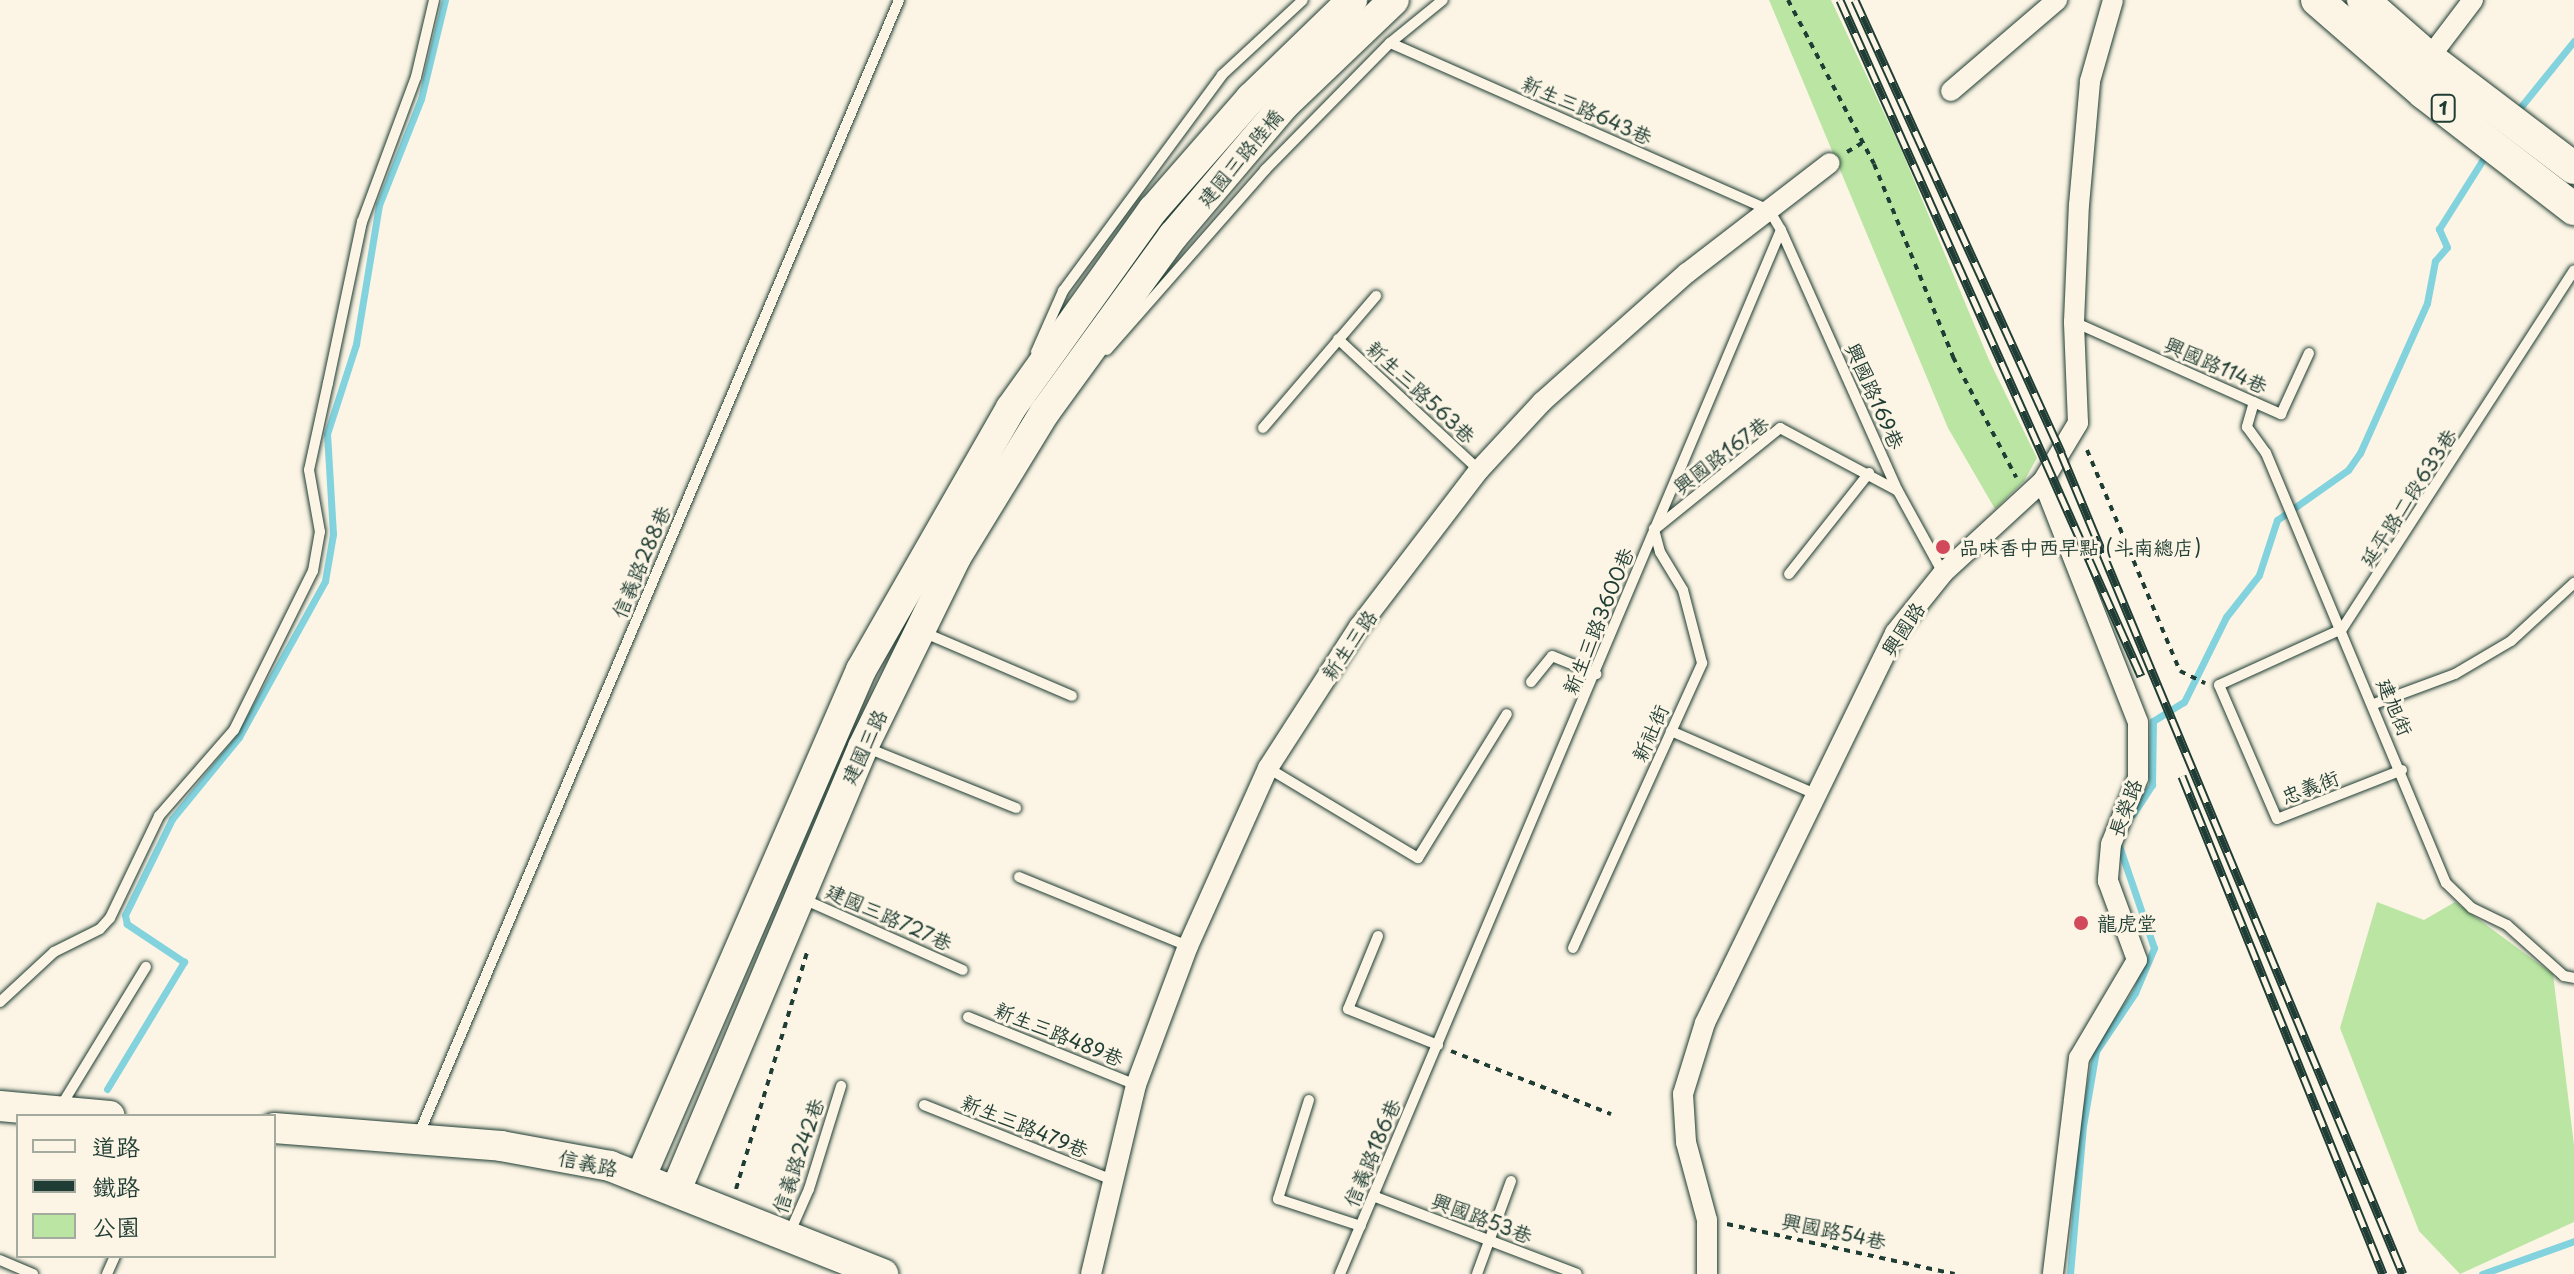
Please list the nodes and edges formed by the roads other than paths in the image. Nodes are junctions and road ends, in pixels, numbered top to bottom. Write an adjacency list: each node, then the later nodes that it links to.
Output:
1 (434, 0): 60 (lane)
2 (899, 0): 71 (lane, 信義路288巷)
3 (1303, 0): 28 (lane)
4 (1352, 0): 22 (street, 建國三路陸橋)
5 (1394, 0): 24 (street, 建國三路陸橋)
6 (1443, 0): 12 (lane)
7 (2057, 0): 14 (street)
8 (2113, 0): 23 (street)
9 (2317, 0): 17 (main road, 1)
10 (2363, 0): 13 (main road, 1)
11 (2473, 0): 13 (street)
12 (1390, 43): 18 (lane, 新生三路643巷); 29 (lane)
13 (2429, 58): 16 (main road, 1)
14 (1951, 91)
15 (1830, 163): 18 (street, 新生三路)
16 (2574, 168)
17 (2574, 209)
18 (1769, 210): 19 (lane); 31 (street, 新生三路)
19 (1781, 230): 34 (lane, 興國路169巷); 35 (lane, 新生三路3600巷)
20 (2574, 271): 39 (lane, 延平路二段633巷)
21 (1376, 296): 25 (lane, 新生三路563巷)
22 (1071, 319): 28 (street, 建國三路)
23 (2074, 322): 27 (lane, 興國路114巷); 33 (street, 興國路)
24 (1103, 331): 29 (street, 建國三路)
25 (1338, 339): 30 (lane, 新生三路563巷); 31 (lane, 新生三路563巷)
26 (2309, 353): 27 (lane, 興國路114巷)
27 (2254, 402): 39 (lane, 建旭街)
28 (1011, 408): 72 (street, 建國三路)
29 (1045, 412): 40 (street, 建國三路)
30 (1263, 428)
31 (1479, 470): 48 (street, 新生三路)
32 (1869, 473): 34 (lane, 興國路167巷); 35 (lane, 興國路167巷); 37 (lane)
33 (2043, 481): 36 (street, 興國路); 88 (street, 長榮路)
34 (1898, 491): 36 (lane, 興國路169巷)
35 (1654, 529): 41 (lane, 新生三路3600巷); 46 (lane, 新社街)
36 (1943, 573): 50 (street, 興國路)
37 (1789, 574)
38 (2574, 583): 44 (lane)
39 (2342, 629): 44 (lane, 建旭街); 49 (lane, 忠義街)
40 (920, 631): 43 (lane); 47 (street, 建國三路)
41 (1596, 674): 42 (lane); 62 (lane, 新生三路3600巷)
42 (1531, 682)
43 (1072, 696)
44 (2374, 704): 49 (lane, 建旭街)
45 (1507, 714): 48 (lane)
46 (1671, 731): 50 (lane); 56 (lane, 新社街)
47 (863, 747): 51 (lane); 53 (street, 建國三路)
48 (1268, 768): 55 (street, 新生三路)
49 (2402, 770): 59 (lane, 建旭街)
50 (1815, 794): 87 (street, 興國路)
51 (1016, 808)
52 (1019, 877): 55 (lane)
53 (799, 897): 58 (lane, 建國三路727巷); 75 (street, 建國三路)
54 (1378, 936): 62 (lane)
55 (1188, 946): 63 (street, 新生三路)
56 (1573, 948)
57 (146, 967): 68 (lane)
58 (963, 970)
59 (2574, 978)
60 (0, 1002)
61 (968, 1017): 63 (lane, 新生三路489巷)
62 (1438, 1045): 76 (lane, 信義路186巷)
63 (1136, 1085): 73 (street, 新生三路)
64 (841, 1086): 78 (lane, 信義路242巷)
65 (1309, 1100): 77 (lane)
66 (924, 1105): 73 (lane, 新生三路479巷)
67 (0, 1106): 68 (street)
68 (58, 1111): 69 (street)
69 (89, 1114)
70 (276, 1128): 71 (street, 信義路)
71 (417, 1139): 72 (street, 信義路)
72 (641, 1176): 75 (street, 信義路)
73 (1112, 1180): 83 (street, 新生三路)
74 (1511, 1181): 79 (lane)
75 (676, 1190): 78 (street, 信義路)
76 (1373, 1196): 77 (lane, 信義路186巷); 79 (lane, 興國路53巷)
77 (1361, 1226): 84 (lane, 信義路186巷)
78 (787, 1237): 82 (street, 信義路)
79 (1489, 1240): 85 (lane); 86 (lane, 興國路53巷)
80 (0, 1260): 81 (lane)
81 (33, 1274)
82 (883, 1274)
83 (1091, 1274)
84 (1340, 1274)
85 (1477, 1274)
86 (1577, 1274)
87 (1707, 1274)
88 (2053, 1274)

